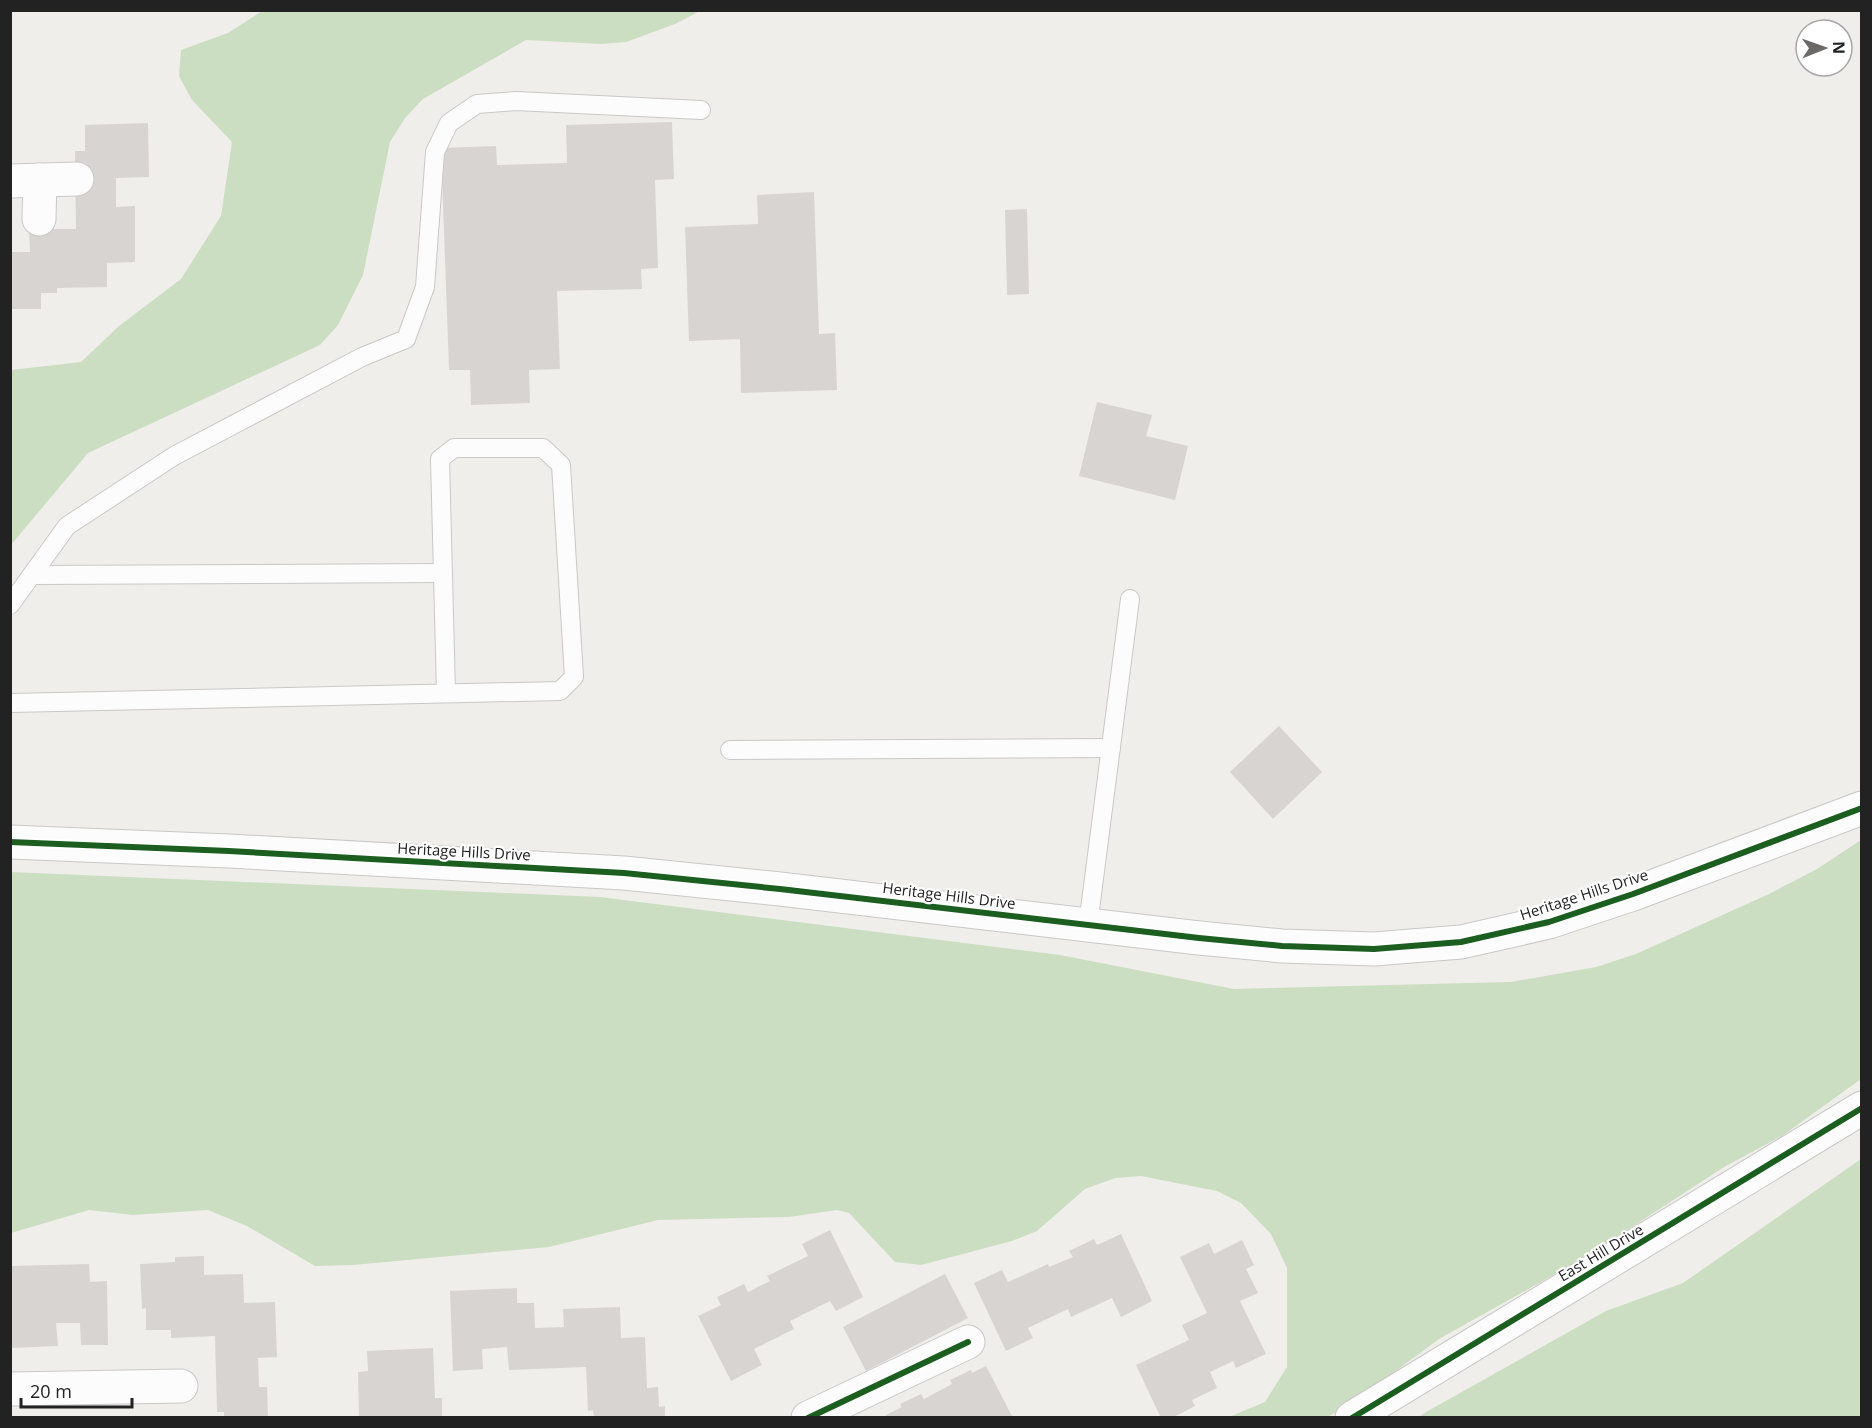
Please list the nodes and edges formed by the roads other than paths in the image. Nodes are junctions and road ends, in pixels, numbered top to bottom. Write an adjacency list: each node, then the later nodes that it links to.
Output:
1 (700, 110): 6 (lane)
2 (77, 179): 3 (street)
3 (25, 181): 4 (street)
4 (39, 219)
5 (443, 573): 6 (lane); 9 (lane); 9 (lane)
6 (32, 575): 8 (lane)
7 (1130, 599): 11 (lane)
8 (10, 605)
9 (446, 693): 10 (lane)
10 (10, 703)
11 (1111, 748): 12 (lane); 15 (lane)
12 (730, 750)
13 (1862, 808): 15 (street, Heritage Hills Drive)
14 (10, 842): 15 (street, Heritage Hills Drive)
15 (1088, 925)
16 (1862, 1108): 21 (street, East Hill Drive)
17 (968, 1342): 20 (street)
18 (181, 1386): 19 (street)
19 (10, 1389)
20 (808, 1418)
21 (1352, 1418)

